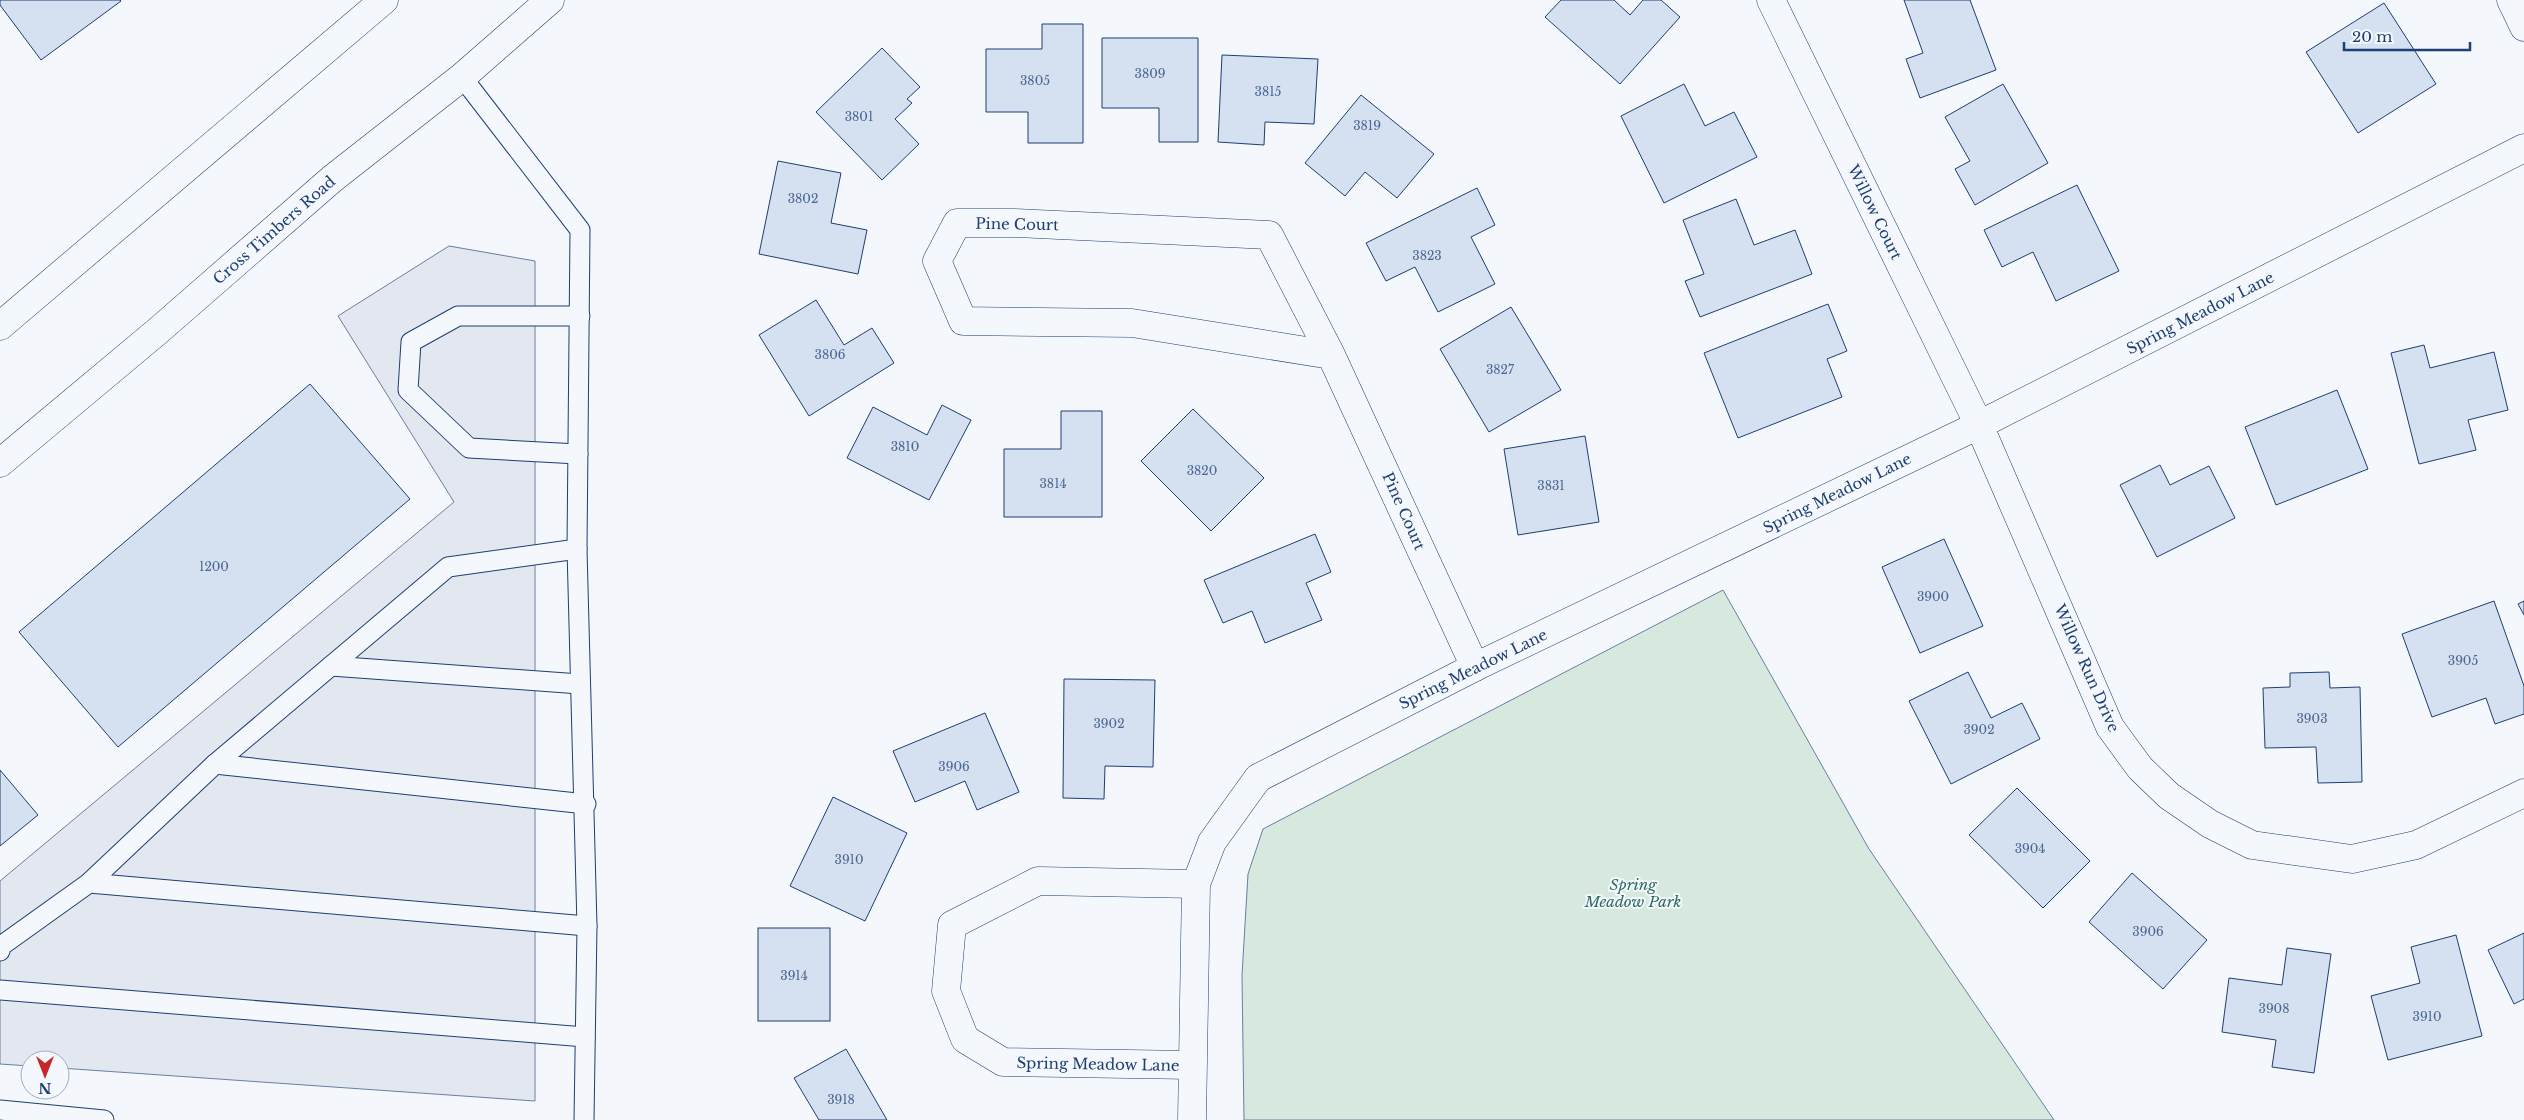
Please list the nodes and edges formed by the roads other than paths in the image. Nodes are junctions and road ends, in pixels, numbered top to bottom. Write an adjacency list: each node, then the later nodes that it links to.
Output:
1 (384, 0): 9 (street)
2 (550, 0): 6 (street, Cross Timbers Road)
3 (1771, 0): 11 (street, Willow Court)
4 (2512, 0): 5 (street)
5 (2524, 27)
6 (462, 77): 8 (lane); 13 (street, Cross Timbers Road)
7 (2524, 148): 11 (street, Spring Meadow Lane)
8 (580, 316): 12 (lane); 12 (lane)
9 (0, 326)
10 (1331, 355): 10 (street, Pine Court); 16 (street, Pine Court)
11 (1978, 425): 16 (street, Spring Meadow Lane); 19 (street, Willow Run Drive)
12 (578, 454): 14 (lane)
13 (0, 464)
14 (577, 549): 15 (lane); 17 (lane)
15 (331, 666): 17 (lane); 18 (lane)
16 (1475, 667): 22 (street, Spring Meadow Lane)
17 (580, 684): 20 (lane)
18 (215, 764): 20 (lane); 21 (lane)
19 (2524, 793)
20 (586, 804): 23 (lane)
21 (89, 883): 23 (lane); 24 (lane)
22 (1196, 884): 27 (street, Spring Meadow Lane); 27 (street, Spring Meadow Lane)
23 (587, 926): 26 (lane)
24 (0, 951)
25 (0, 990): 26 (lane)
26 (585, 1037): 30 (lane)
27 (1192, 1065): 31 (street, Spring Meadow Lane)
28 (0, 1110): 29 (lane)
29 (104, 1120)
30 (584, 1120)
31 (1192, 1120)

